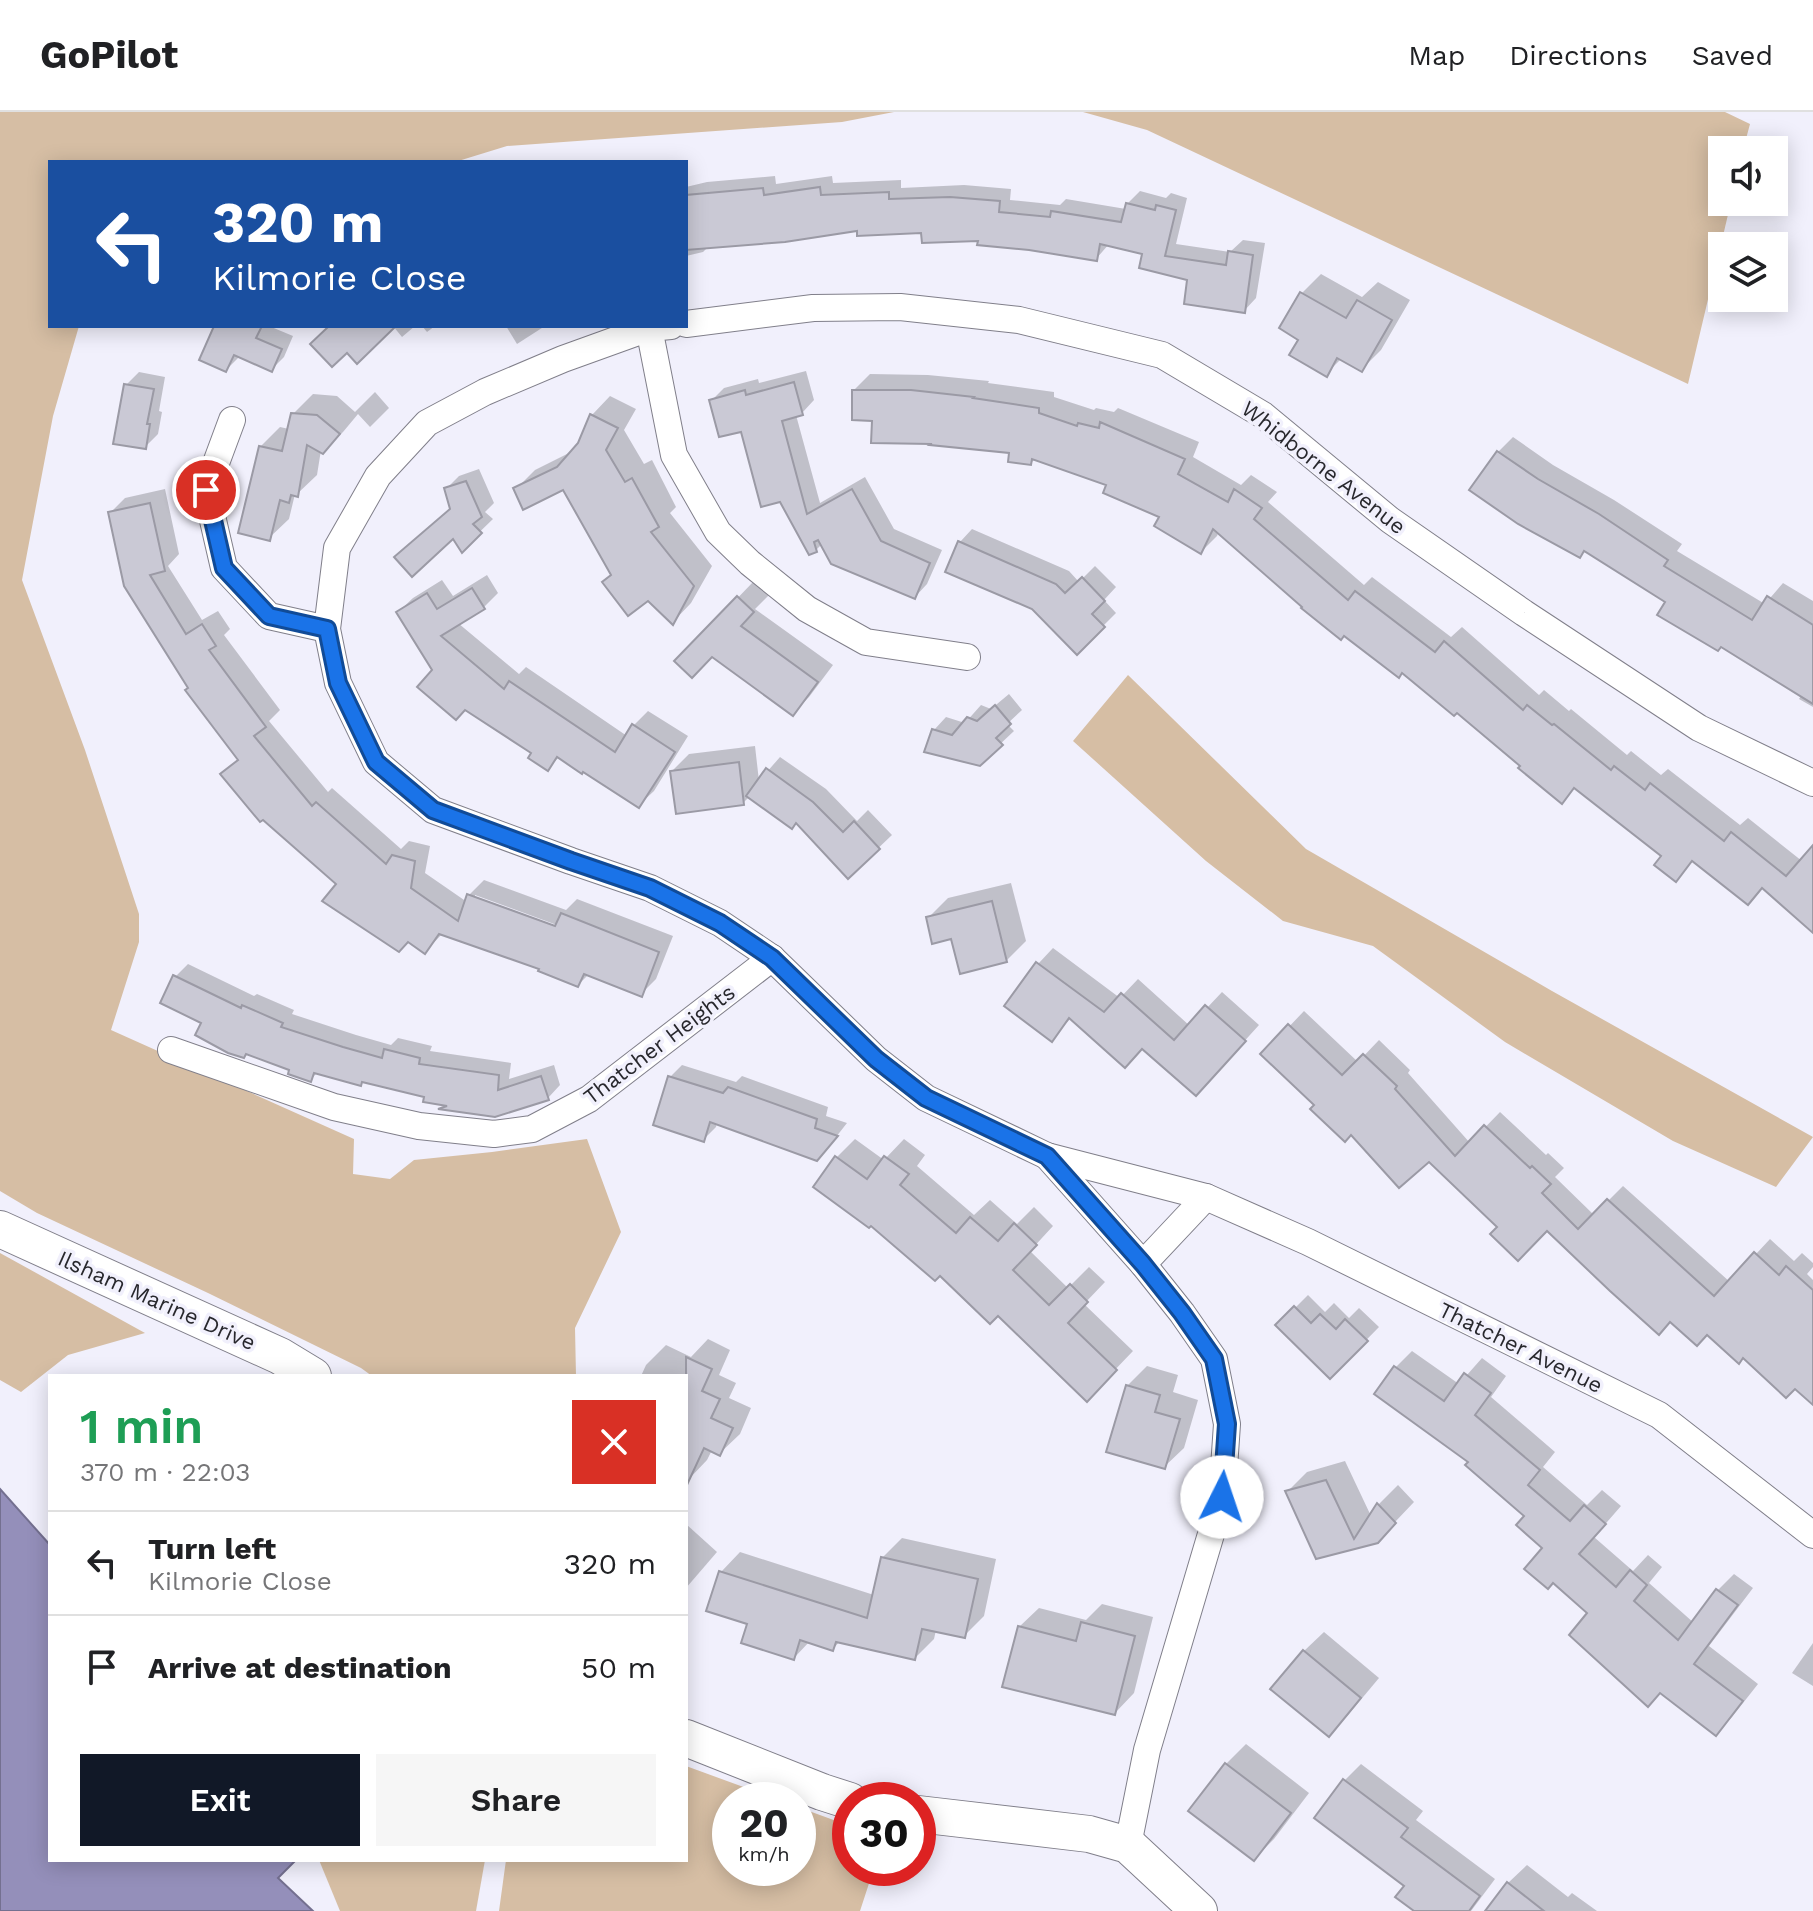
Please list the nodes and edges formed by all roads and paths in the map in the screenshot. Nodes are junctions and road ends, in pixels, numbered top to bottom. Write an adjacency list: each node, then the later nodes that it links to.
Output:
1 (688, 324): 7 (street, Whidborne Avenue)
2 (657, 328): 5 (street)
3 (660, 328): 6 (street)
4 (232, 420): 5 (street)
5 (327, 629): 8 (street, Thatcher Avenue)
6 (967, 657)
7 (1813, 783)
8 (772, 958): 9 (street, Thatcher Heights); 10 (street, Thatcher Avenue)
9 (171, 1050)
10 (1047, 1156): 11 (street, Thatcher Avenue); 13 (street, Thatcher Avenue)
11 (1206, 1197): 13 (street); 15 (street, Thatcher Avenue)
12 (0, 1229): 14 (street, Ilsham Marine Drive)
13 (1143, 1264): 19 (street, Thatcher Avenue)
14 (310, 1374)
15 (1813, 1535)
16 (688, 1739): 17 (street)
17 (832, 1795)
18 (936, 1816): 19 (street)
19 (1128, 1845): 20 (street)
20 (1199, 1911)

